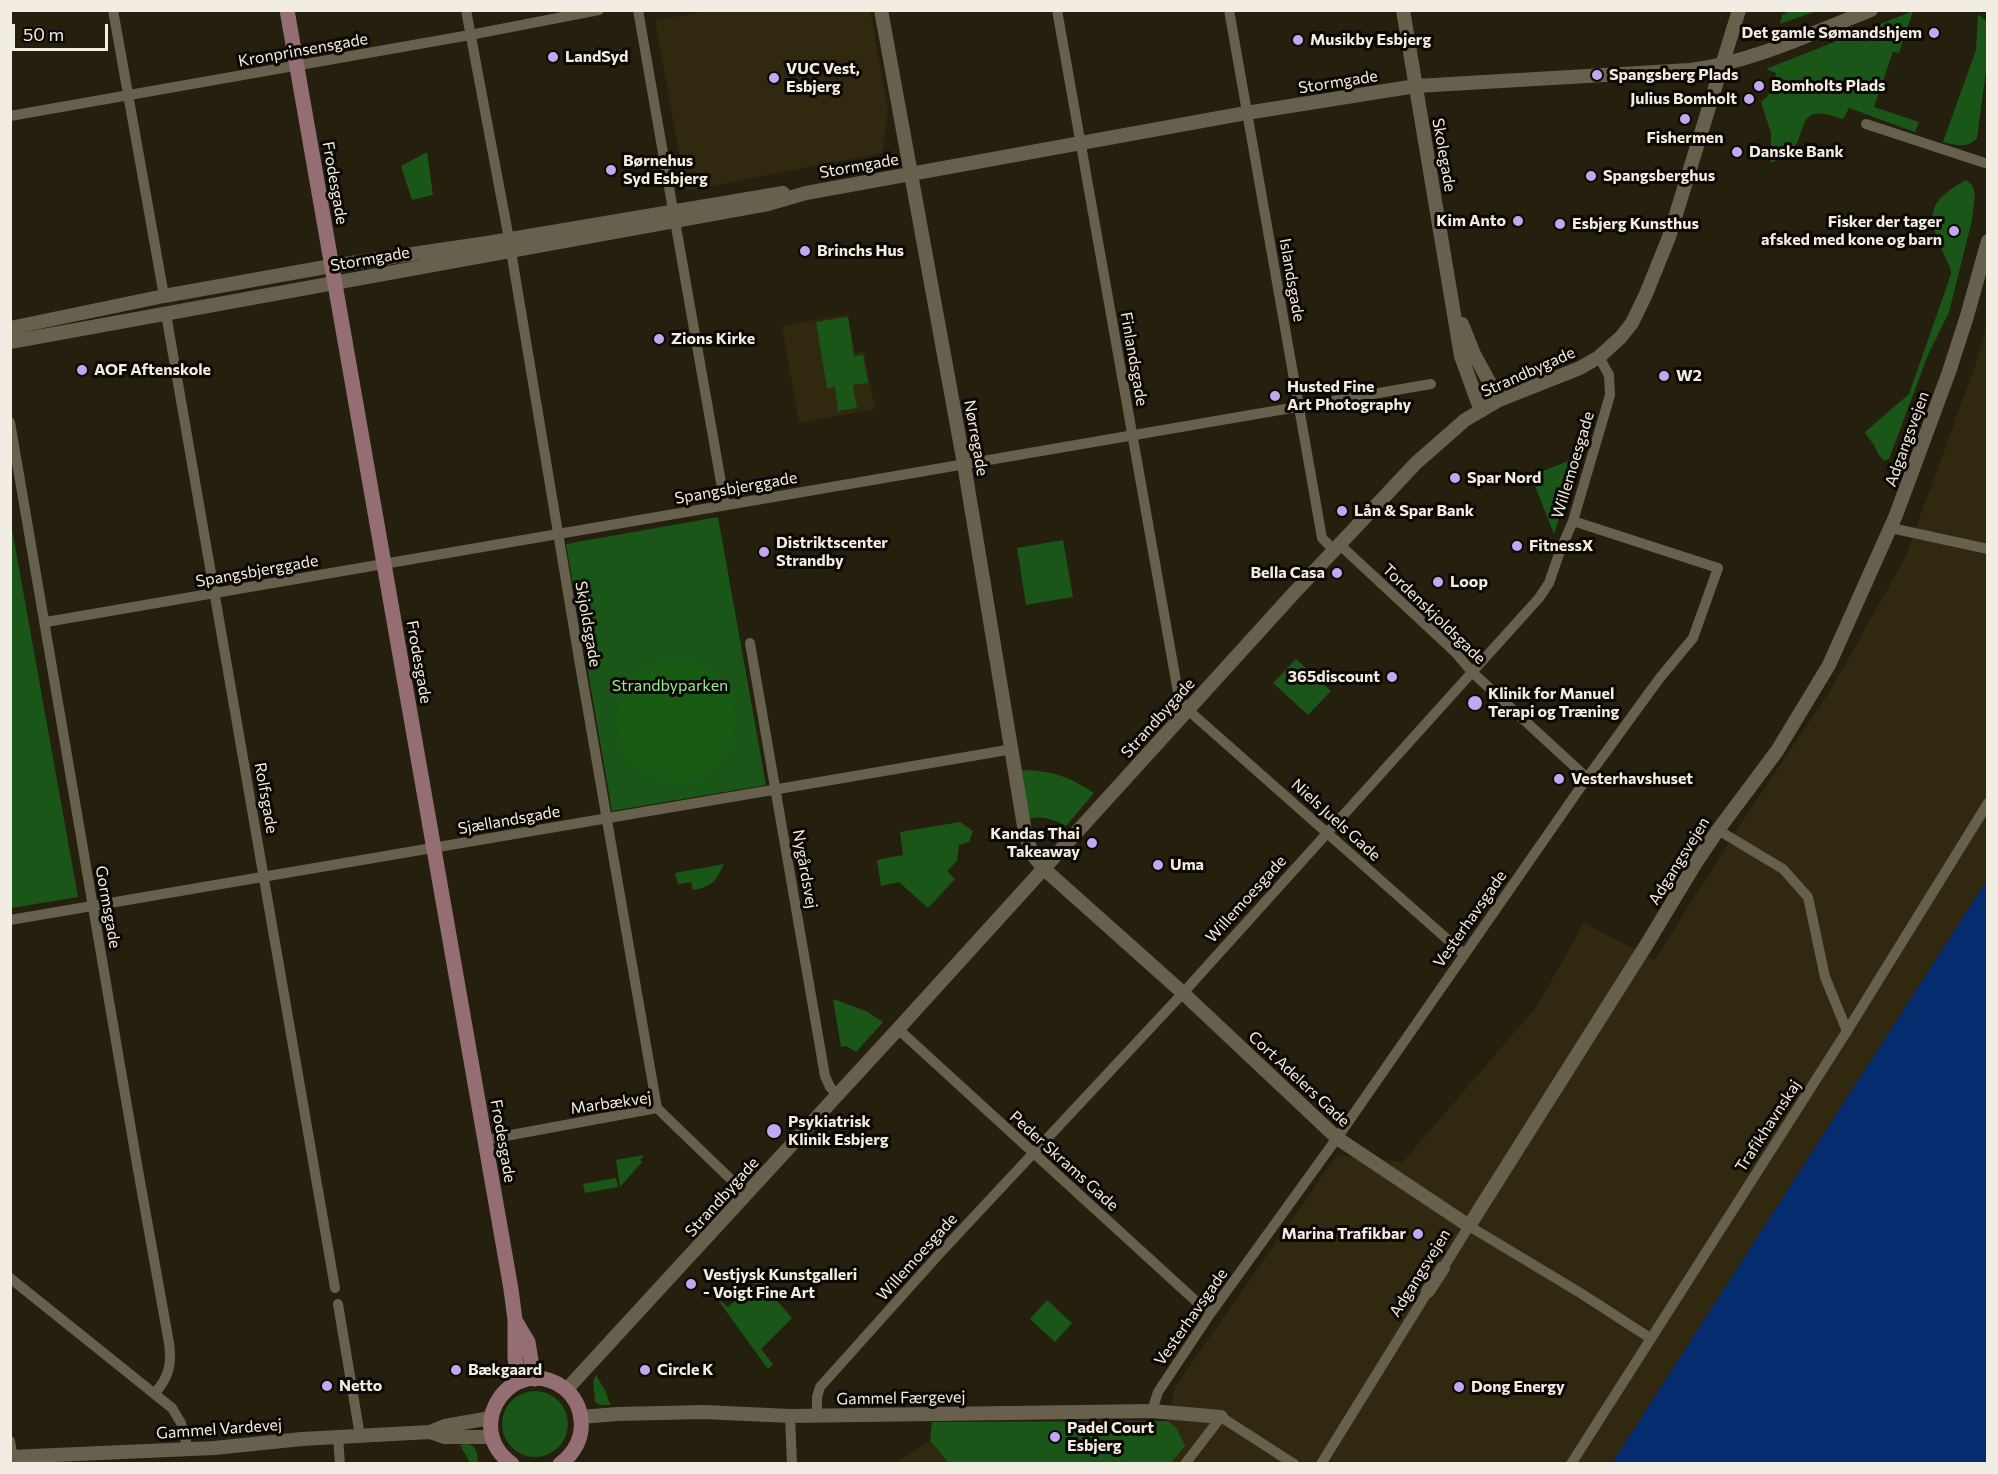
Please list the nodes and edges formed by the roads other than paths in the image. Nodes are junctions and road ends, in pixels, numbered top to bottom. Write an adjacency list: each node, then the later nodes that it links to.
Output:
1 (113, 10): 16 (street)
2 (287, 10): 13 (main road, Frodesgade)
3 (466, 10): 12 (street, Skjoldsgade)
4 (599, 10): 12 (street, Kronprinsensgade)
5 (638, 10): 23 (street)
6 (881, 10): 22 (street, Nørregade)
7 (1057, 10): 20 (street, Finlandsgade)
8 (1229, 10): 17 (street, Islandsgade)
9 (1403, 10): 15 (street, Skolegade)
10 (1739, 10): 14 (street, Strandbygade)
11 (1871, 10): 14 (street, Stormgade)
12 (471, 35): 13 (street, Kronprinsensgade); 25 (street, Skjoldsgade)
13 (297, 66): 16 (street, Kronprinsensgade); 26 (main road, Frodesgade)
14 (1721, 66): 15 (street, Stormgade); 33 (street, Strandbygade)
15 (1416, 86): 17 (street, Stormgade); 29 (street, Skolegade)
16 (128, 97): 18 (street, Kronprinsensgade); 28 (street)
17 (1246, 113): 20 (street, Stormgade); 36 (street, Islandsgade)
18 (10, 116)
19 (1866, 124): 21 (street)
20 (1081, 144): 22 (street, Stormgade); 39 (street, Finlandsgade)
21 (1988, 164)
22 (910, 174): 23 (street, Stormgade); 40 (street, Nørregade)
23 (674, 215): 25 (street, Stormgade); 41 (street)
24 (1988, 241): 43 (street, Adgangsvejen)
25 (510, 245): 26 (street, Stormgade); 27 (street, Stormgade); 44 (street, Skjoldsgade)
26 (331, 266): 27 (main road, Frodesgade); 28 (street, Stormgade)
27 (334, 282): 30 (street, Stormgade); 47 (main road, Frodesgade)
28 (164, 296): 31 (street, Stormgade)
29 (1453, 305): 35 (street, Skolegade); 37 (street, Skolegade)
30 (166, 314): 32 (street, Stormgade); 48 (street, Rolfsgade)
31 (10, 328)
32 (10, 342)
33 (1599, 357): 35 (street, Strandbygade); 42 (street, Willemoesgade)
34 (1431, 384): 36 (street, Spangsbjerggade)
35 (1499, 400): 37 (street, Strandbygade)
36 (1300, 406): 39 (street, Spangsbjerggade); 45 (street, Islandsgade)
37 (1480, 411): 45 (street, Strandbygade)
38 (10, 422): 49 (street, Gormsgade)
39 (1132, 435): 40 (street, Spangsbjerggade); 52 (street, Finlandsgade)
40 (964, 464): 41 (street, Spangsbjerggade); 53 (street, Nørregade)
41 (725, 505): 44 (street, Spangsbjerggade)
42 (1573, 521): 51 (street, Willemoesgade); 54 (street, Vesterhavsgade)
43 (1891, 528): 46 (street); 58 (street, Adgangsvejen)
44 (557, 534): 47 (street, Spangsbjerggade); 57 (street, Skjoldsgade)
45 (1337, 547): 51 (street, Tordenskjoldsgade); 52 (street, Strandbygade)
46 (1988, 549)
47 (383, 564): 48 (street, Spangsbjerggade); 60 (main road, Frodesgade)
48 (215, 593): 49 (street, Spangsbjerggade); 62 (street, Rolfsgade)
49 (46, 622): 63 (street, Gormsgade)
50 (750, 643): 55 (street, Nygårdsvej)
51 (1472, 672): 54 (street, Tordenskjoldsgade); 59 (street, Willemoesgade)
52 (1188, 710): 59 (street, Niels Juels Gade); 61 (street, Strandbygade)
53 (1013, 750): 55 (street, Sjællandsgade); 61 (street, Nørregade)
54 (1587, 778): 65 (street, Vesterhavsgade)
55 (776, 790): 57 (street, Sjællandsgade); 69 (street, Nygårdsvej)
56 (1988, 803): 68 (street, Trafikhavnskaj)
57 (608, 818): 60 (street, Sjællandsgade); 70 (street, Skjoldsgade)
58 (1718, 830): 68 (street); 75 (street, Adgangsvejen)
59 (1326, 831): 65 (street, Niels Juels Gade); 66 (street, Willemoesgade)
60 (433, 848): 62 (street, Sjællandsgade); 72 (main road, Frodesgade)
61 (1043, 868): 66 (street, Cort Adelers Gade); 67 (street, Strandbygade)
62 (264, 877): 63 (street, Sjællandsgade); 78 (street, Rolfsgade)
63 (93, 906): 64 (street, Sjællandsgade); 85 (street, Gormsgade)
64 (10, 920)
65 (1464, 954): 71 (street, Vesterhavsgade)
66 (1183, 993): 71 (street, Cort Adelers Gade); 73 (street, Willemoesgade)
67 (898, 1029): 69 (street, Strandbygade); 73 (street, Peder Skrams Gade)
68 (1847, 1031): 82 (street, Trafikhavnskaj)
69 (838, 1095): 74 (street, Strandbygade)
70 (657, 1108): 72 (street, Marbækvej); 74 (street, Marbækvej)
71 (1337, 1138): 75 (street, Cort Adelers Gade); 81 (street, Vesterhavsgade)
72 (484, 1140): 83 (main road, Frodesgade)
73 (1034, 1154): 81 (street, Peder Skrams Gade); 88 (street, Willemoesgade)
74 (746, 1194): 84 (street, Strandbygade)
75 (1469, 1226): 76 (street, Adgangsvejen); 82 (street, Cort Adelers Gade)
76 (1443, 1268): 79 (street, Adgangsvejen)
77 (10, 1278): 85 (street)
78 (335, 1288)
79 (1428, 1292): 106 (street, Adgangsvejen)
80 (338, 1304): 93 (street)
81 (1210, 1314): 86 (street, Vesterhavsgade)
82 (1650, 1338): 107 (street, Trafikhavnskaj)
83 (526, 1380): 84 (main road); 91 (main road)
84 (566, 1390): 89 (main road)
85 (155, 1393): 97 (street)
86 (1152, 1411): 88 (street, Gammel Færgevej); 90 (street, Gammel Færgevej)
87 (790, 1416): 88 (street, Gammel Færgevej); 89 (street, Gammel Færgevej); 103 (street)
88 (817, 1416)
89 (581, 1417): 100 (main road)
90 (1221, 1417): 104 (street); 105 (street)
91 (490, 1418): 92 (street, Gammel Vardevej); 95 (main road)
92 (430, 1432): 93 (street, Gammel Vardevej); 95 (street, Gammel Vardevej)
93 (360, 1436): 94 (street, Gammel Vardevej)
94 (338, 1437): 97 (street, Gammel Vardevej); 101 (street)
95 (492, 1437): 98 (main road)
96 (10, 1441): 99 (street)
97 (189, 1456): 99 (street, Gammel Vardevej)
98 (497, 1458): 102 (main road)
99 (13, 1459)
100 (566, 1462)
101 (340, 1464)
102 (512, 1464)
103 (792, 1464)
104 (1185, 1464)
105 (1294, 1464)
106 (1321, 1464)
107 (1571, 1464)

